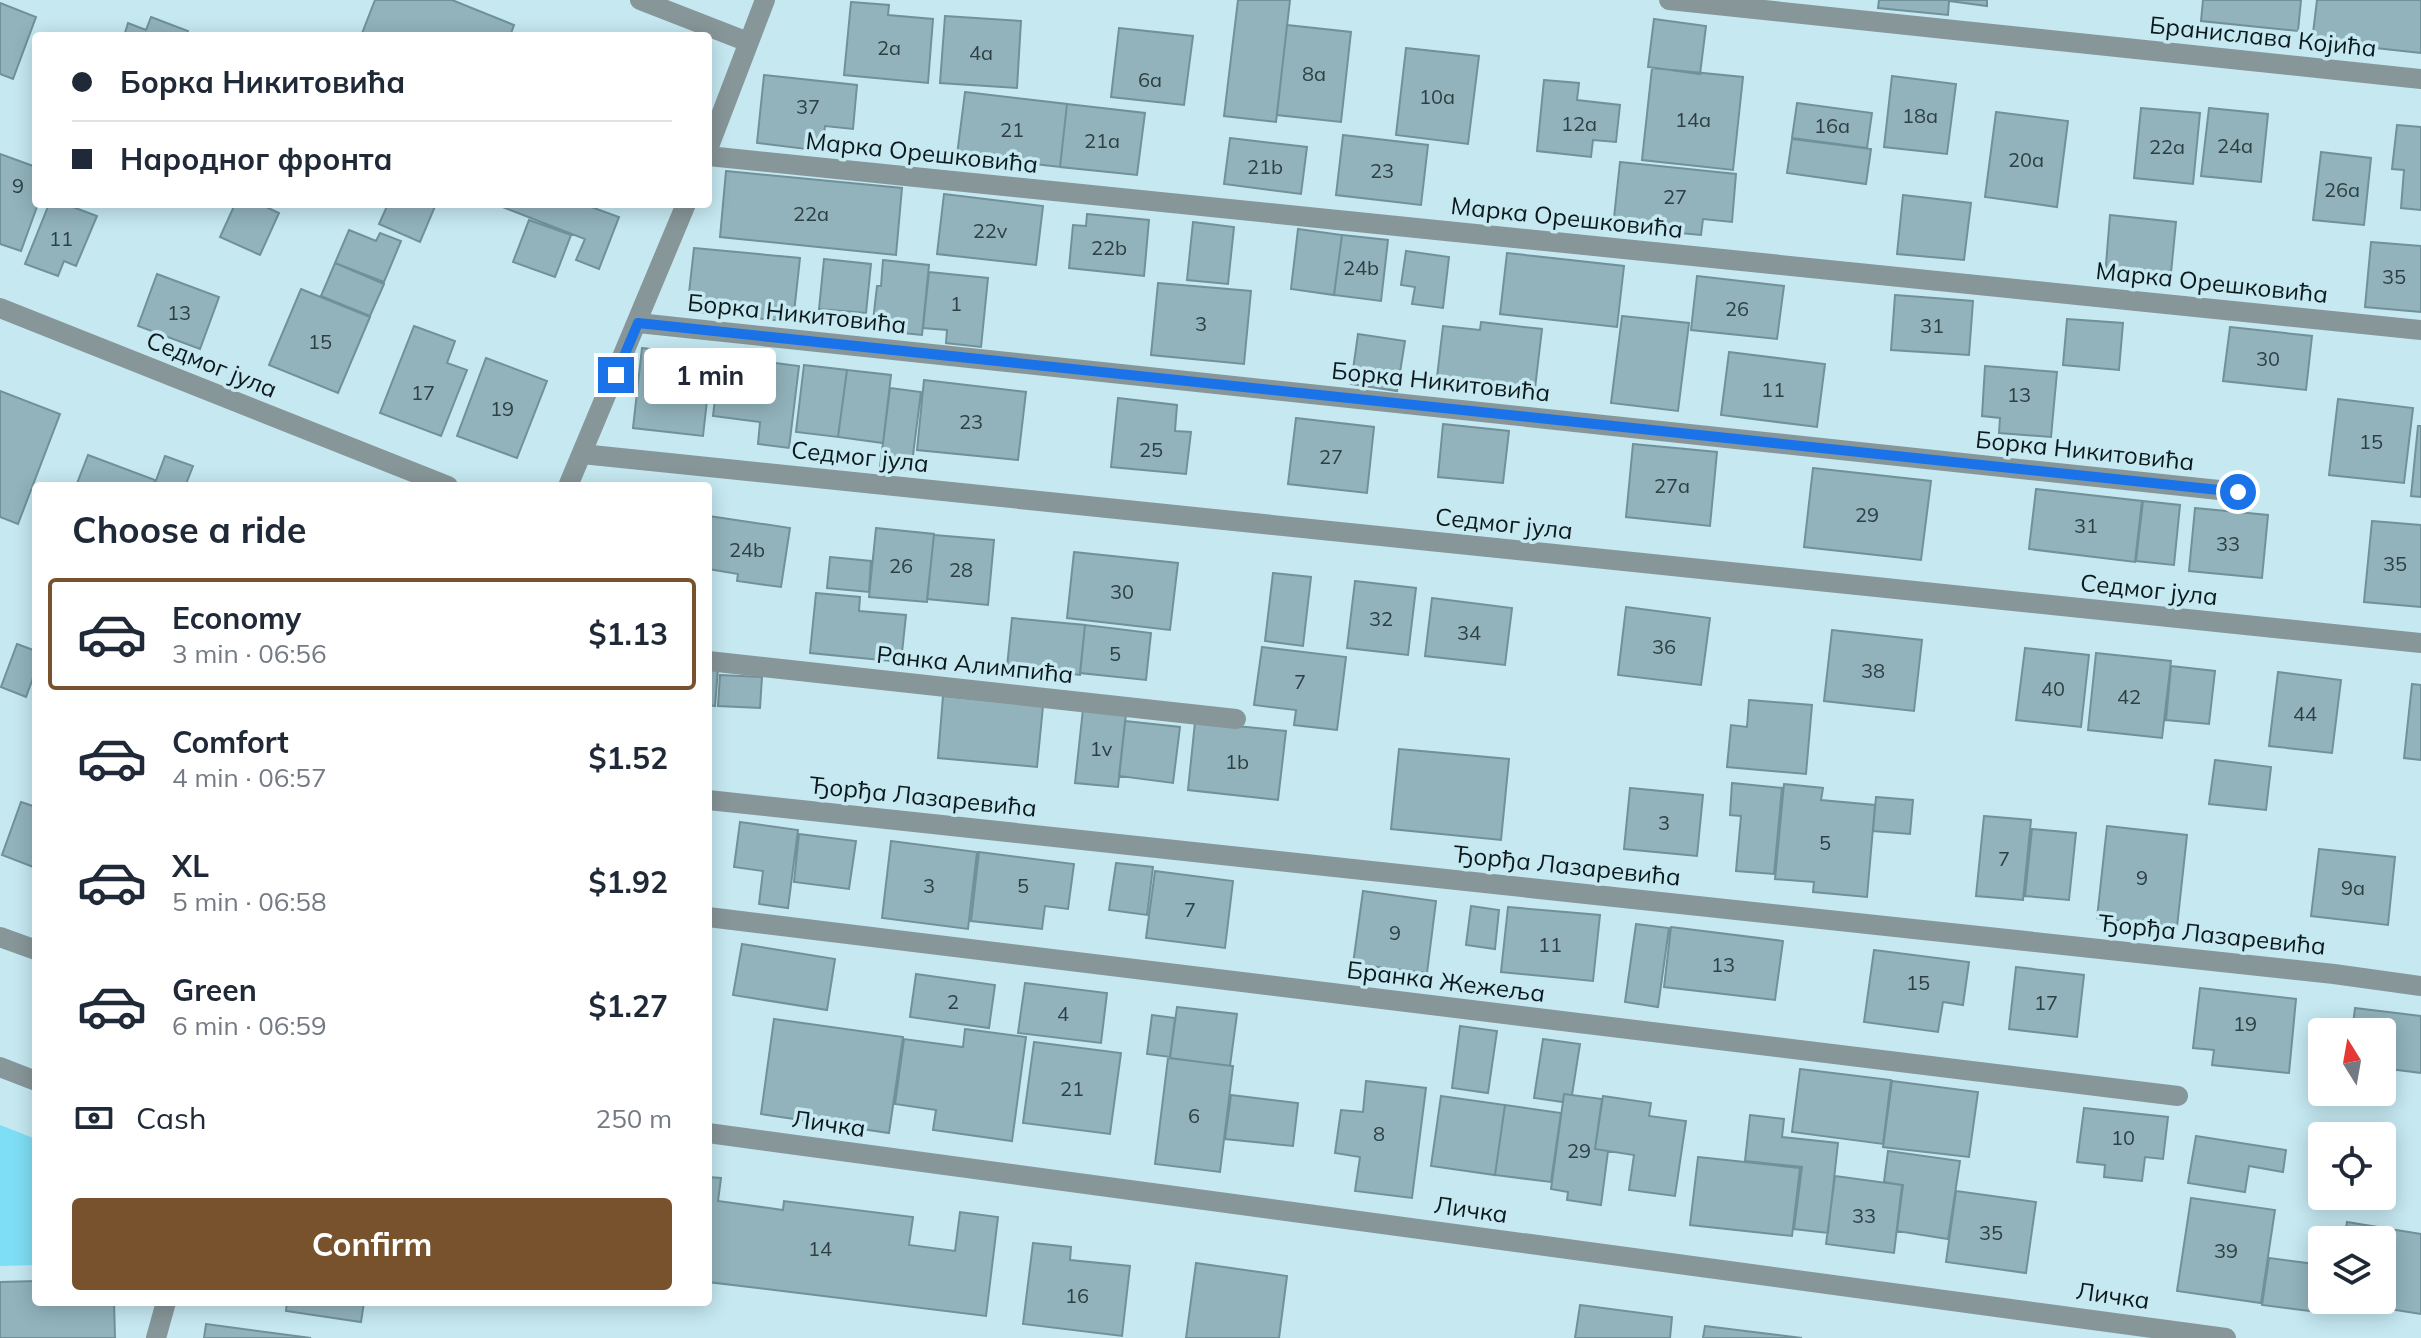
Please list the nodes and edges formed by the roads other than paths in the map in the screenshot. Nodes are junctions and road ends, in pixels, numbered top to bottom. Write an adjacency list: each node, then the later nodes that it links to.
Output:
1 (640, 0): 4 (street)
2 (765, 0): 4 (street)
3 (1669, 0): 5 (street, Бранислава Којића)
4 (748, 42): 6 (street)
5 (2421, 79)
6 (712, 138)
7 (712, 156): 11 (street, Марка Орешковића)
8 (684, 208): 10 (street)
9 (0, 308): 13 (street, Седмог јула)
10 (638, 323): 12 (street); 15 (street, Борка Никитовића)
11 (2421, 330)
12 (582, 454): 14 (street); 16 (street, Седмог јула)
13 (438, 482)
14 (570, 482)
15 (2238, 492)
16 (2421, 643)
17 (712, 661): 18 (street, Ранка Алимпића)
18 (1236, 719)
19 (712, 800): 23 (street, Ђорђа Лазаревића)
20 (712, 917): 26 (street, Бранка Жежеља)
21 (0, 937): 22 (street)
22 (32, 949)
23 (2421, 986)
24 (0, 1067): 25 (street)
25 (32, 1079)
26 (2178, 1096)
27 (712, 1134): 30 (street, Личка)
28 (165, 1306): 29 (street)
29 (156, 1338)
30 (2226, 1338)

